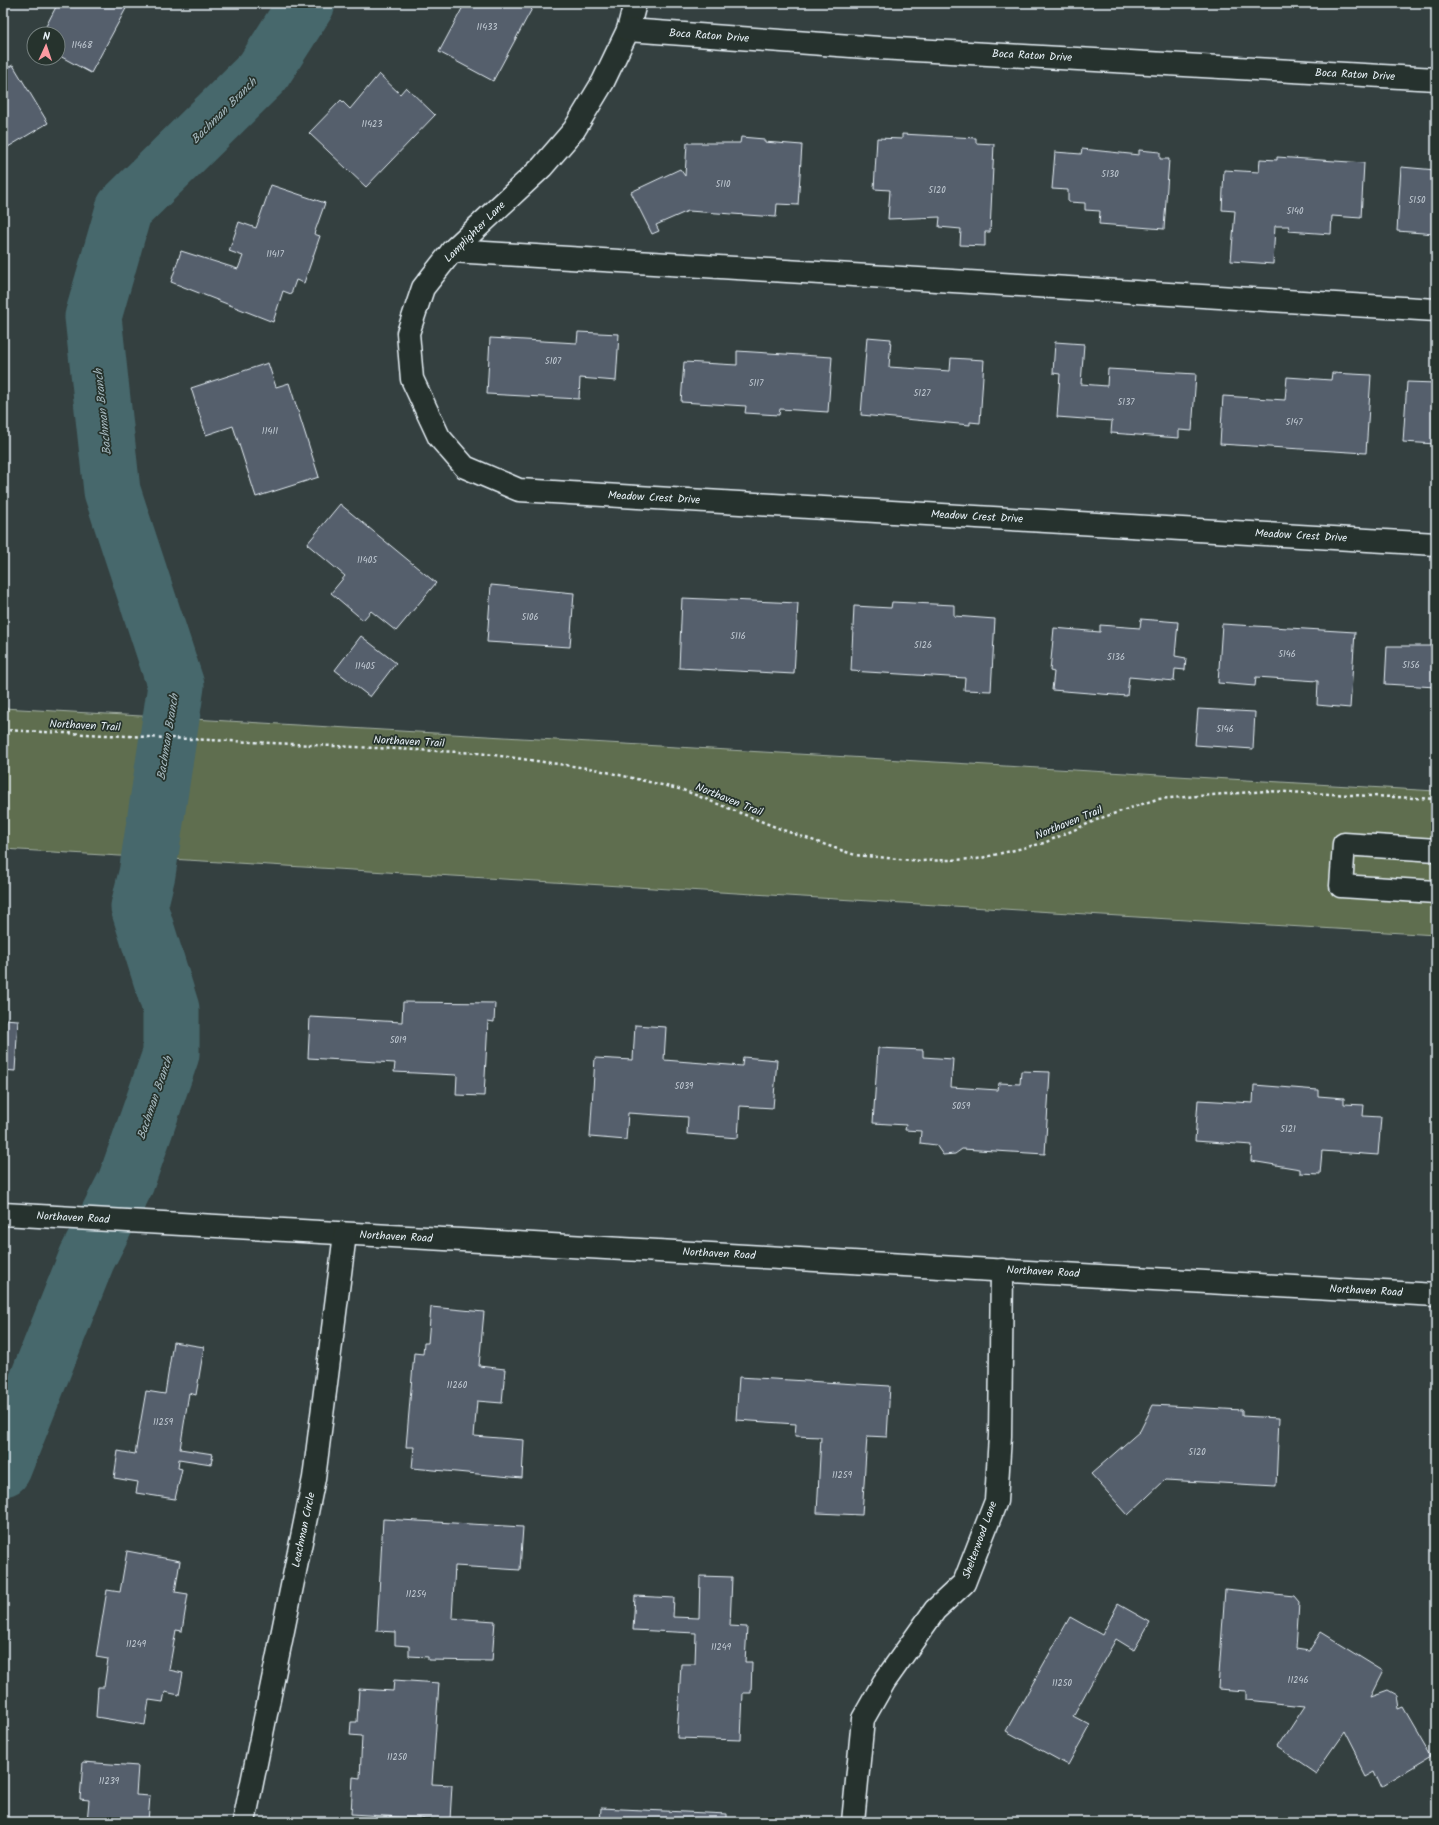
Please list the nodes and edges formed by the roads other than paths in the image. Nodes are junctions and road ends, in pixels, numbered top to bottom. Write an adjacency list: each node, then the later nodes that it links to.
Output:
1 (635, 3): 2 (street, Lamplighter Lane)
2 (628, 30): 3 (street, Boca Raton Drive); 4 (street, Lamplighter Lane)
3 (1436, 79)
4 (452, 251): 5 (street); 6 (street, Lamplighter Lane)
5 (1436, 310)
6 (519, 490): 7 (street, Meadow Crest Drive)
7 (1436, 544)
8 (1436, 850): 9 (street)
9 (1436, 892)
10 (12, 1214): 11 (street, Northaven Road)
11 (345, 1234): 12 (street, Northaven Road); 14 (street, Leachman Circle)
12 (1002, 1270): 13 (street, Northaven Road); 15 (street, Shelterwood Lane)
13 (1436, 1295)
14 (244, 1822)
15 (853, 1822)

